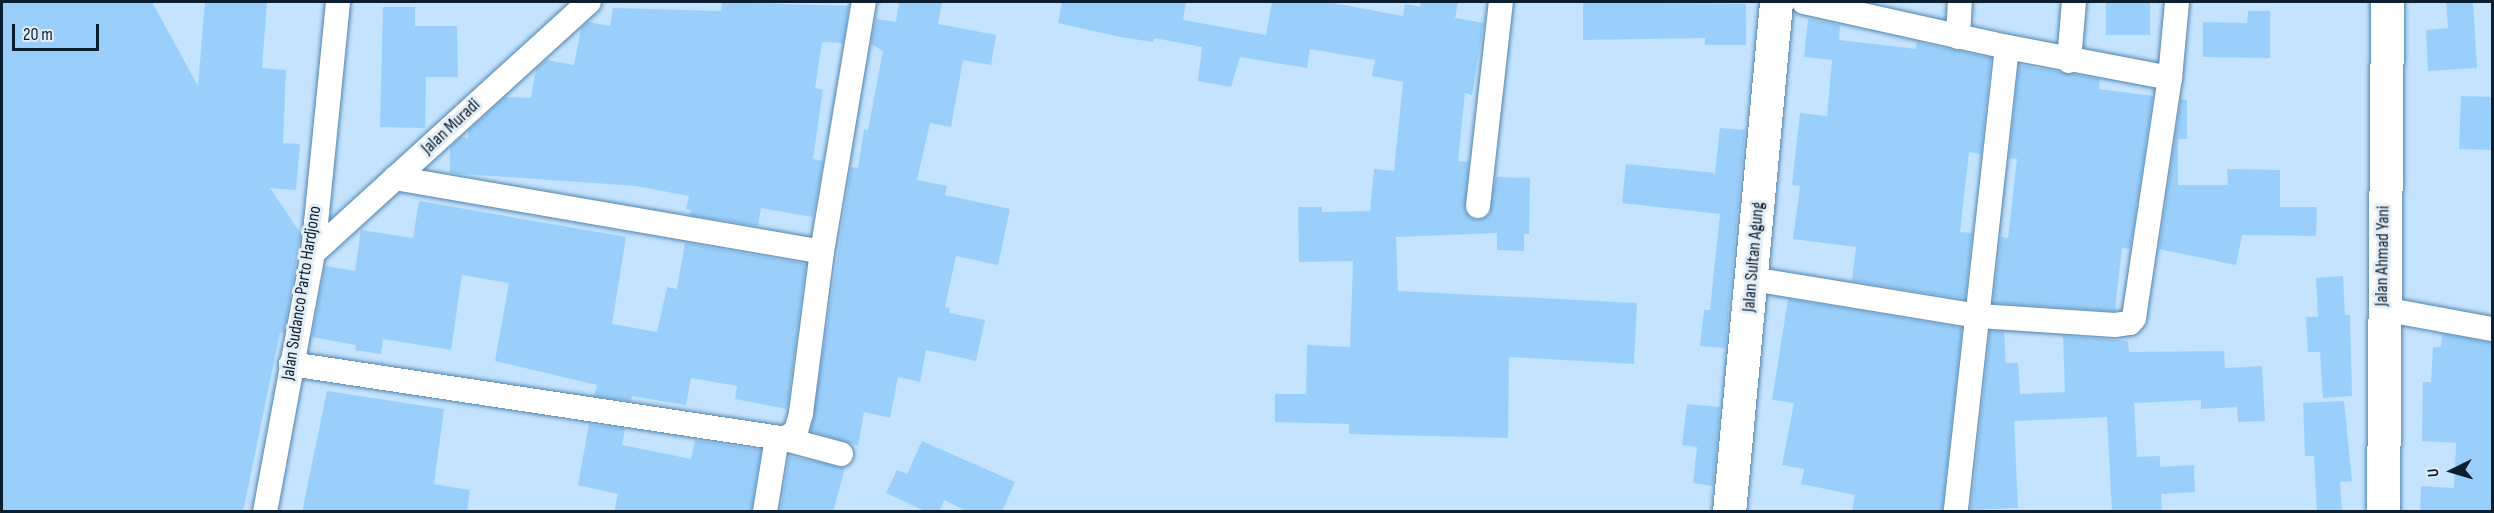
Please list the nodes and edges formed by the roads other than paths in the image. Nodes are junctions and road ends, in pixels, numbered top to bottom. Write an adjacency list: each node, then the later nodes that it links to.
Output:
1 (338, 2): 18 (street, Jalan Sudanco Parto Hardjono)
2 (589, 2): 15 (street, Jalan Muradi)
3 (864, 2): 17 (street)
4 (1501, 2): 16 (street)
5 (1776, 2): 19 (main road, Jalan Sultan Agung)
6 (1804, 2): 11 (street)
7 (1960, 2): 11 (street)
8 (2074, 2): 13 (street)
9 (2177, 2): 14 (street)
10 (2387, 2): 20 (main road, Jalan Ahmad Yani)
11 (1958, 37): 12 (street)
12 (2007, 47): 13 (street); 21 (street)
13 (2069, 61): 14 (street)
14 (2170, 78): 21 (street)
15 (395, 178): 17 (street); 18 (street, Jalan Muradi)
16 (1478, 206)
17 (822, 252): 24 (street)
18 (313, 253): 23 (street, Jalan Sudanco Parto Hardjono)
19 (1752, 279): 21 (street); 28 (main road, Jalan Sultan Agung)
20 (2383, 309): 22 (street); 30 (main road, Jalan Ahmad Yani)
21 (1979, 315): 29 (street)
22 (2493, 329)
23 (291, 364): 24 (street); 26 (street, Jalan Sudanco Parto Hardjono)
24 (781, 438): 25 (street); 27 (street)
25 (842, 454)
26 (265, 512)
27 (765, 512)
28 (1729, 512)
29 (1956, 512)
30 (2383, 512)

